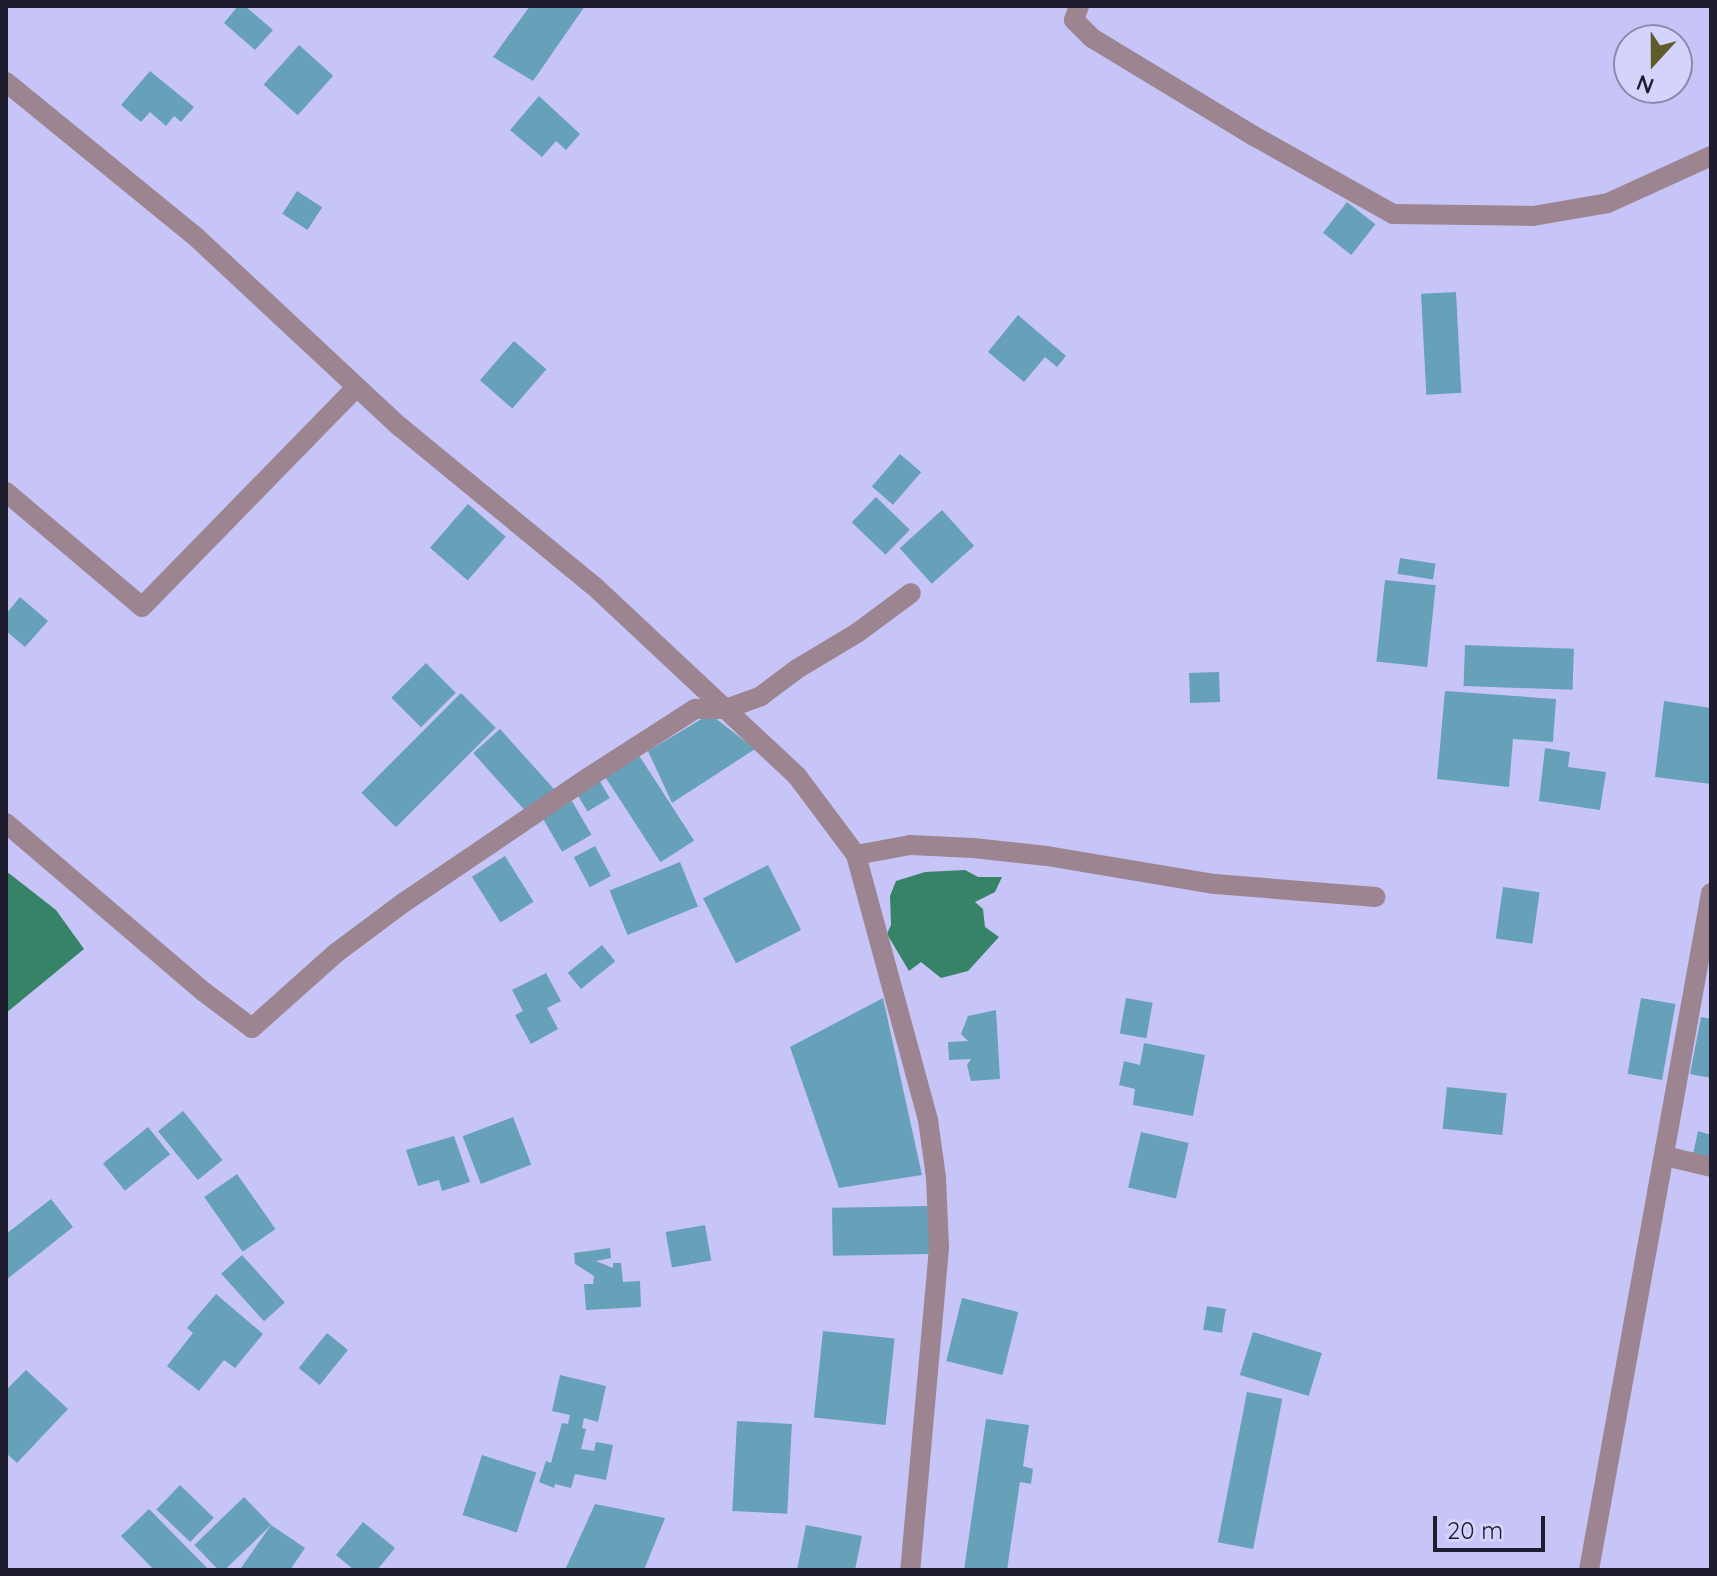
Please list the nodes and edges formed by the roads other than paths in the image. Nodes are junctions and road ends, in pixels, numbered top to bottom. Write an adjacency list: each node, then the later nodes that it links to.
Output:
1 (1079, 6): 3 (street)
2 (6, 82): 4 (street)
3 (1711, 156)
4 (356, 388): 5 (street); 7 (street)
5 (6, 492)
6 (911, 593): 7 (street)
7 (726, 709): 8 (street); 9 (street)
8 (6, 823)
9 (856, 855): 11 (street); 14 (street)
10 (1711, 893): 12 (street)
11 (1375, 897)
12 (1665, 1156): 13 (street); 15 (street)
13 (1711, 1167)
14 (910, 1570)
15 (1589, 1570)

